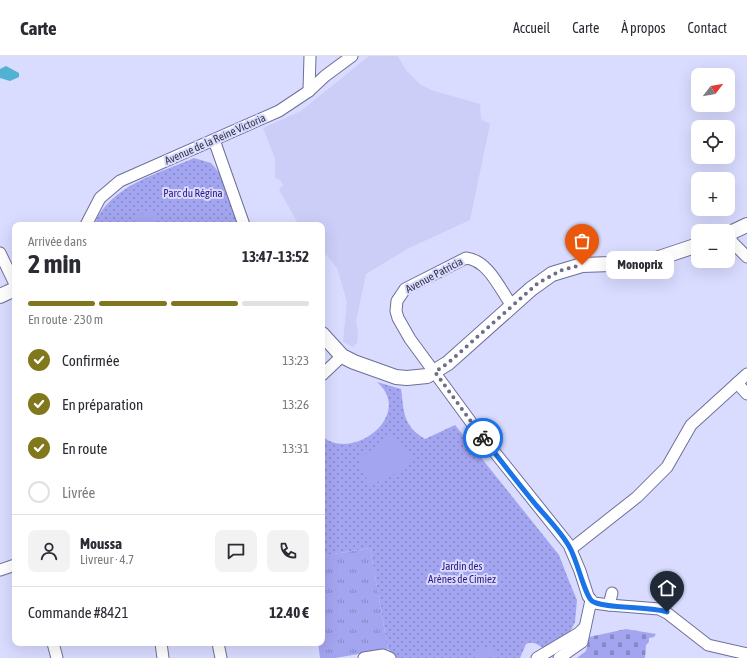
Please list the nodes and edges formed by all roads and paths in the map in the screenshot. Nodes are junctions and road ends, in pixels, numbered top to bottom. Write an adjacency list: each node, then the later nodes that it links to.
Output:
1 (310, 56): 3 (street)
2 (352, 56): 3 (street, Avenue de la Reine Victoria)
3 (309, 91): 4 (street, Avenue de la Reine Victoria)
4 (214, 140): 5 (street, Avenue de la Reine Victoria); 6 (street)
5 (88, 222)
6 (243, 222)
7 (747, 225): 8 (main road)
8 (735, 230)
9 (735, 245): 12 (street)
10 (691, 248): 16 (main road)
11 (0, 253): 13 (street)
12 (747, 257)
13 (12, 278)
14 (12, 290): 15 (main road)
15 (0, 296)
16 (512, 306): 20 (main road); 20 (street, Avenue Patricia)
17 (325, 337): 18 (main road)
18 (342, 356): 19 (street); 20 (main road)
19 (325, 372)
20 (435, 372): 24 (street, Avenue Patricia)
21 (747, 374): 22 (street)
22 (737, 383): 23 (street); 24 (street)
23 (747, 394)
24 (571, 550): 28 (street, Avenue Patricia)
25 (12, 566): 26 (street)
26 (0, 570)
27 (612, 593): 29 (street)
28 (591, 600): 29 (street); 30 (street)
29 (609, 605): 34 (street)
30 (585, 626): 40 (street); 41 (street)
31 (55, 646): 35 (street)
32 (161, 646): 36 (street)
33 (219, 646): 37 (street)
34 (747, 654)
35 (57, 658)
36 (163, 658)
37 (221, 658)
38 (364, 658): 39 (street)
39 (390, 658)
40 (537, 658)
41 (560, 658)

